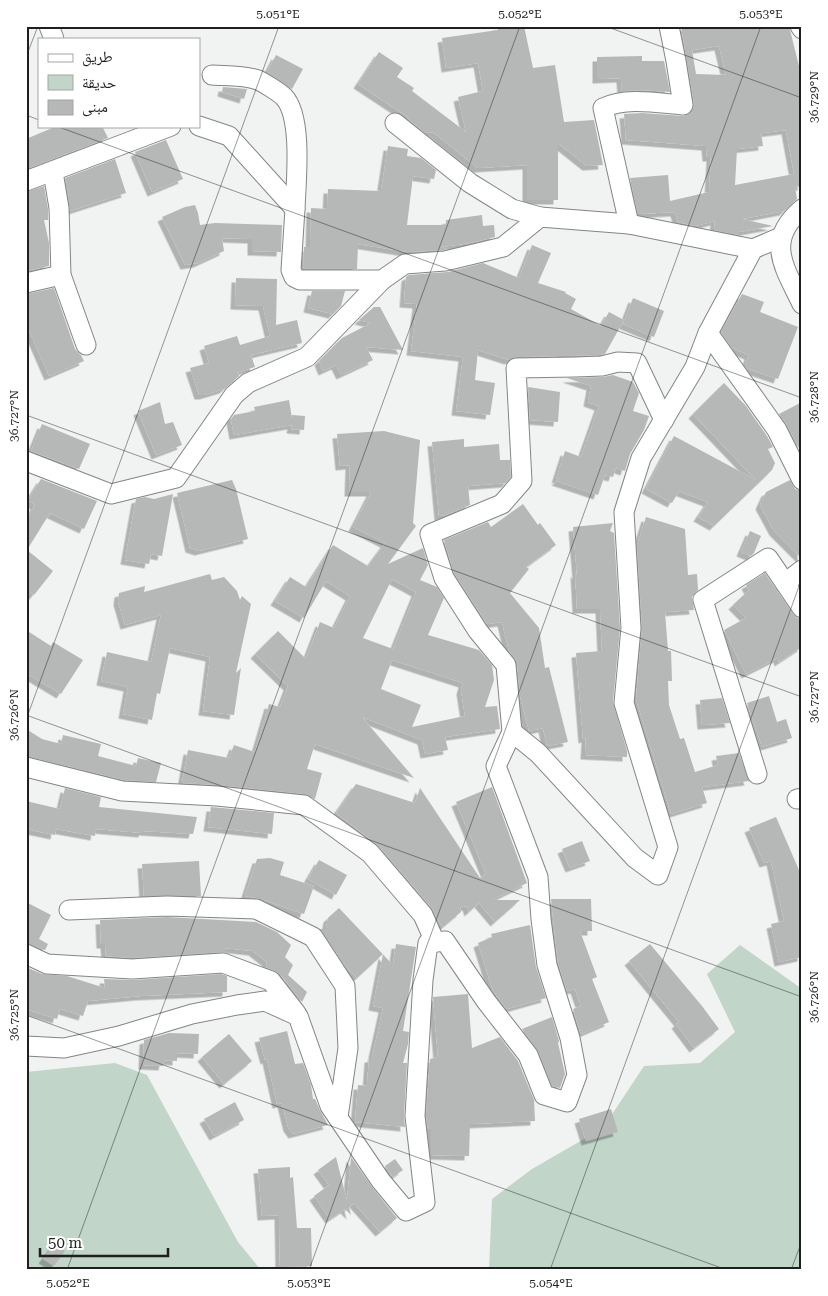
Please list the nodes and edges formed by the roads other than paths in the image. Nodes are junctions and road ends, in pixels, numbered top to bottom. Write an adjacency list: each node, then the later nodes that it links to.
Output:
1 (49, 26): 3 (street)
2 (669, 26): 13 (street)
3 (54, 38)
4 (212, 75): 10 (street)
5 (395, 123): 12 (street)
6 (200, 126): 10 (street)
7 (167, 128): 8 (street)
8 (53, 172): 9 (street); 16 (street)
9 (26, 181)
10 (295, 209): 17 (street)
11 (802, 209): 14 (street)
12 (540, 217): 13 (street); 17 (street)
13 (630, 224): 15 (street)
14 (781, 237): 15 (street); 19 (street)
15 (753, 249): 20 (street)
16 (62, 275): 18 (street); 21 (street)
17 (382, 280): 23 (street)
18 (26, 283)
19 (802, 304)
20 (708, 334): 22 (street); 24 (street)
21 (86, 345)
22 (664, 420): 28 (street); 28 (street)
23 (26, 461)
24 (802, 480)
25 (802, 570): 26 (street)
26 (785, 583): 27 (street); 30 (street)
27 (802, 608)
28 (512, 732): 32 (street)
29 (26, 767): 32 (street)
30 (758, 774)
31 (68, 910): 36 (street)
32 (435, 942): 36 (street)
33 (26, 954): 34 (street)
34 (298, 1016): 35 (street); 36 (street)
35 (26, 1046)
36 (338, 1117)

